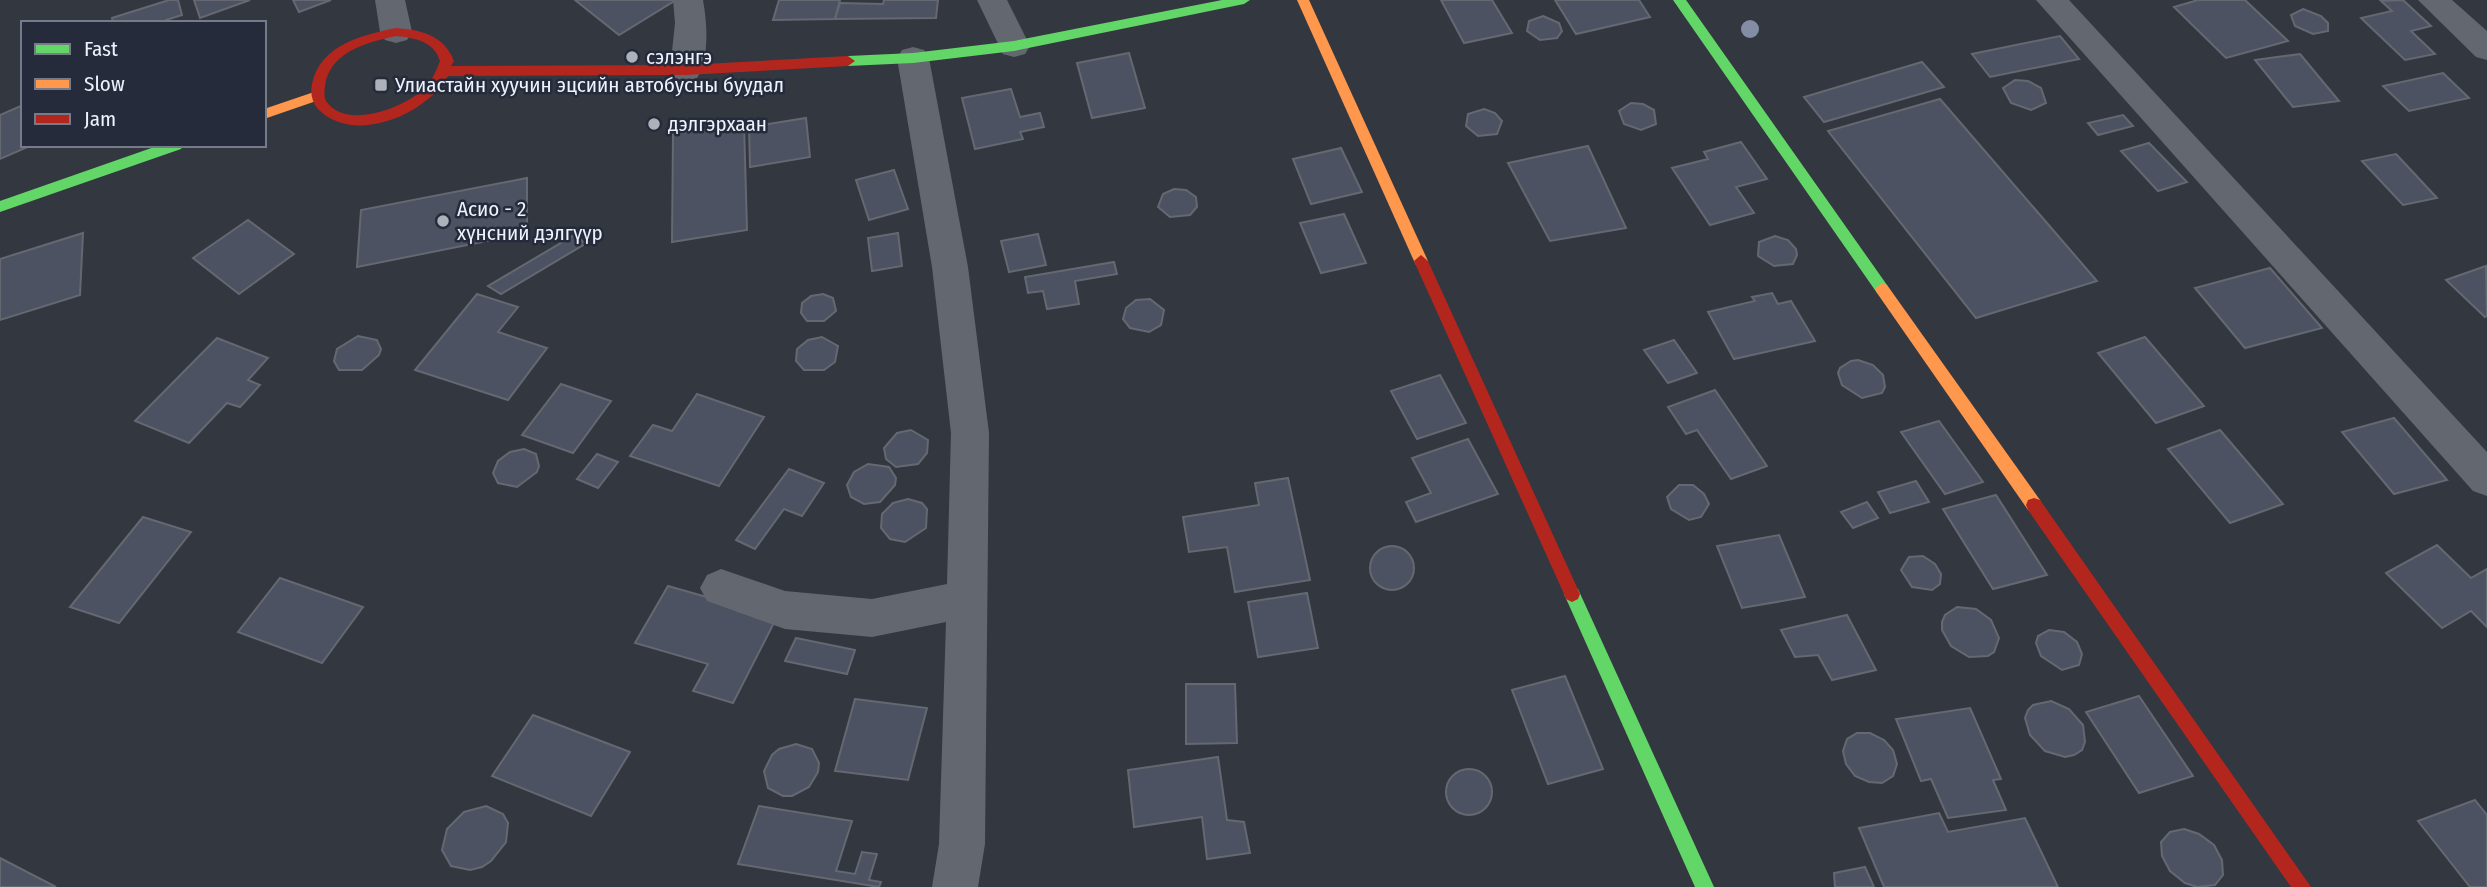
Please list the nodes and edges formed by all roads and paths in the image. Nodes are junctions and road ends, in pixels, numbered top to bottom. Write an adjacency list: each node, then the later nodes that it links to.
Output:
1 (390, 0): 9 (street)
2 (688, 0): 14 (street)
3 (992, 0): 10 (street)
4 (1244, 0): 10 (street)
5 (1303, 0): 23 (street)
6 (1679, 0): 24 (street)
7 (2051, 0): 19 (street)
8 (2433, 0): 11 (street)
9 (396, 32): 13 (street); 15 (street)
10 (1014, 46): 12 (street)
11 (2487, 49)
12 (913, 58): 14 (street); 21 (street)
13 (446, 71): 14 (street); 15 (street)
14 (686, 71)
15 (317, 96): 16 (street)
16 (266, 113)
17 (170, 147): 18 (street)
18 (0, 207)
19 (2487, 479)
20 (721, 588): 21 (street)
21 (968, 599): 22 (street)
22 (955, 887)
23 (1705, 887)
24 (2302, 887)

